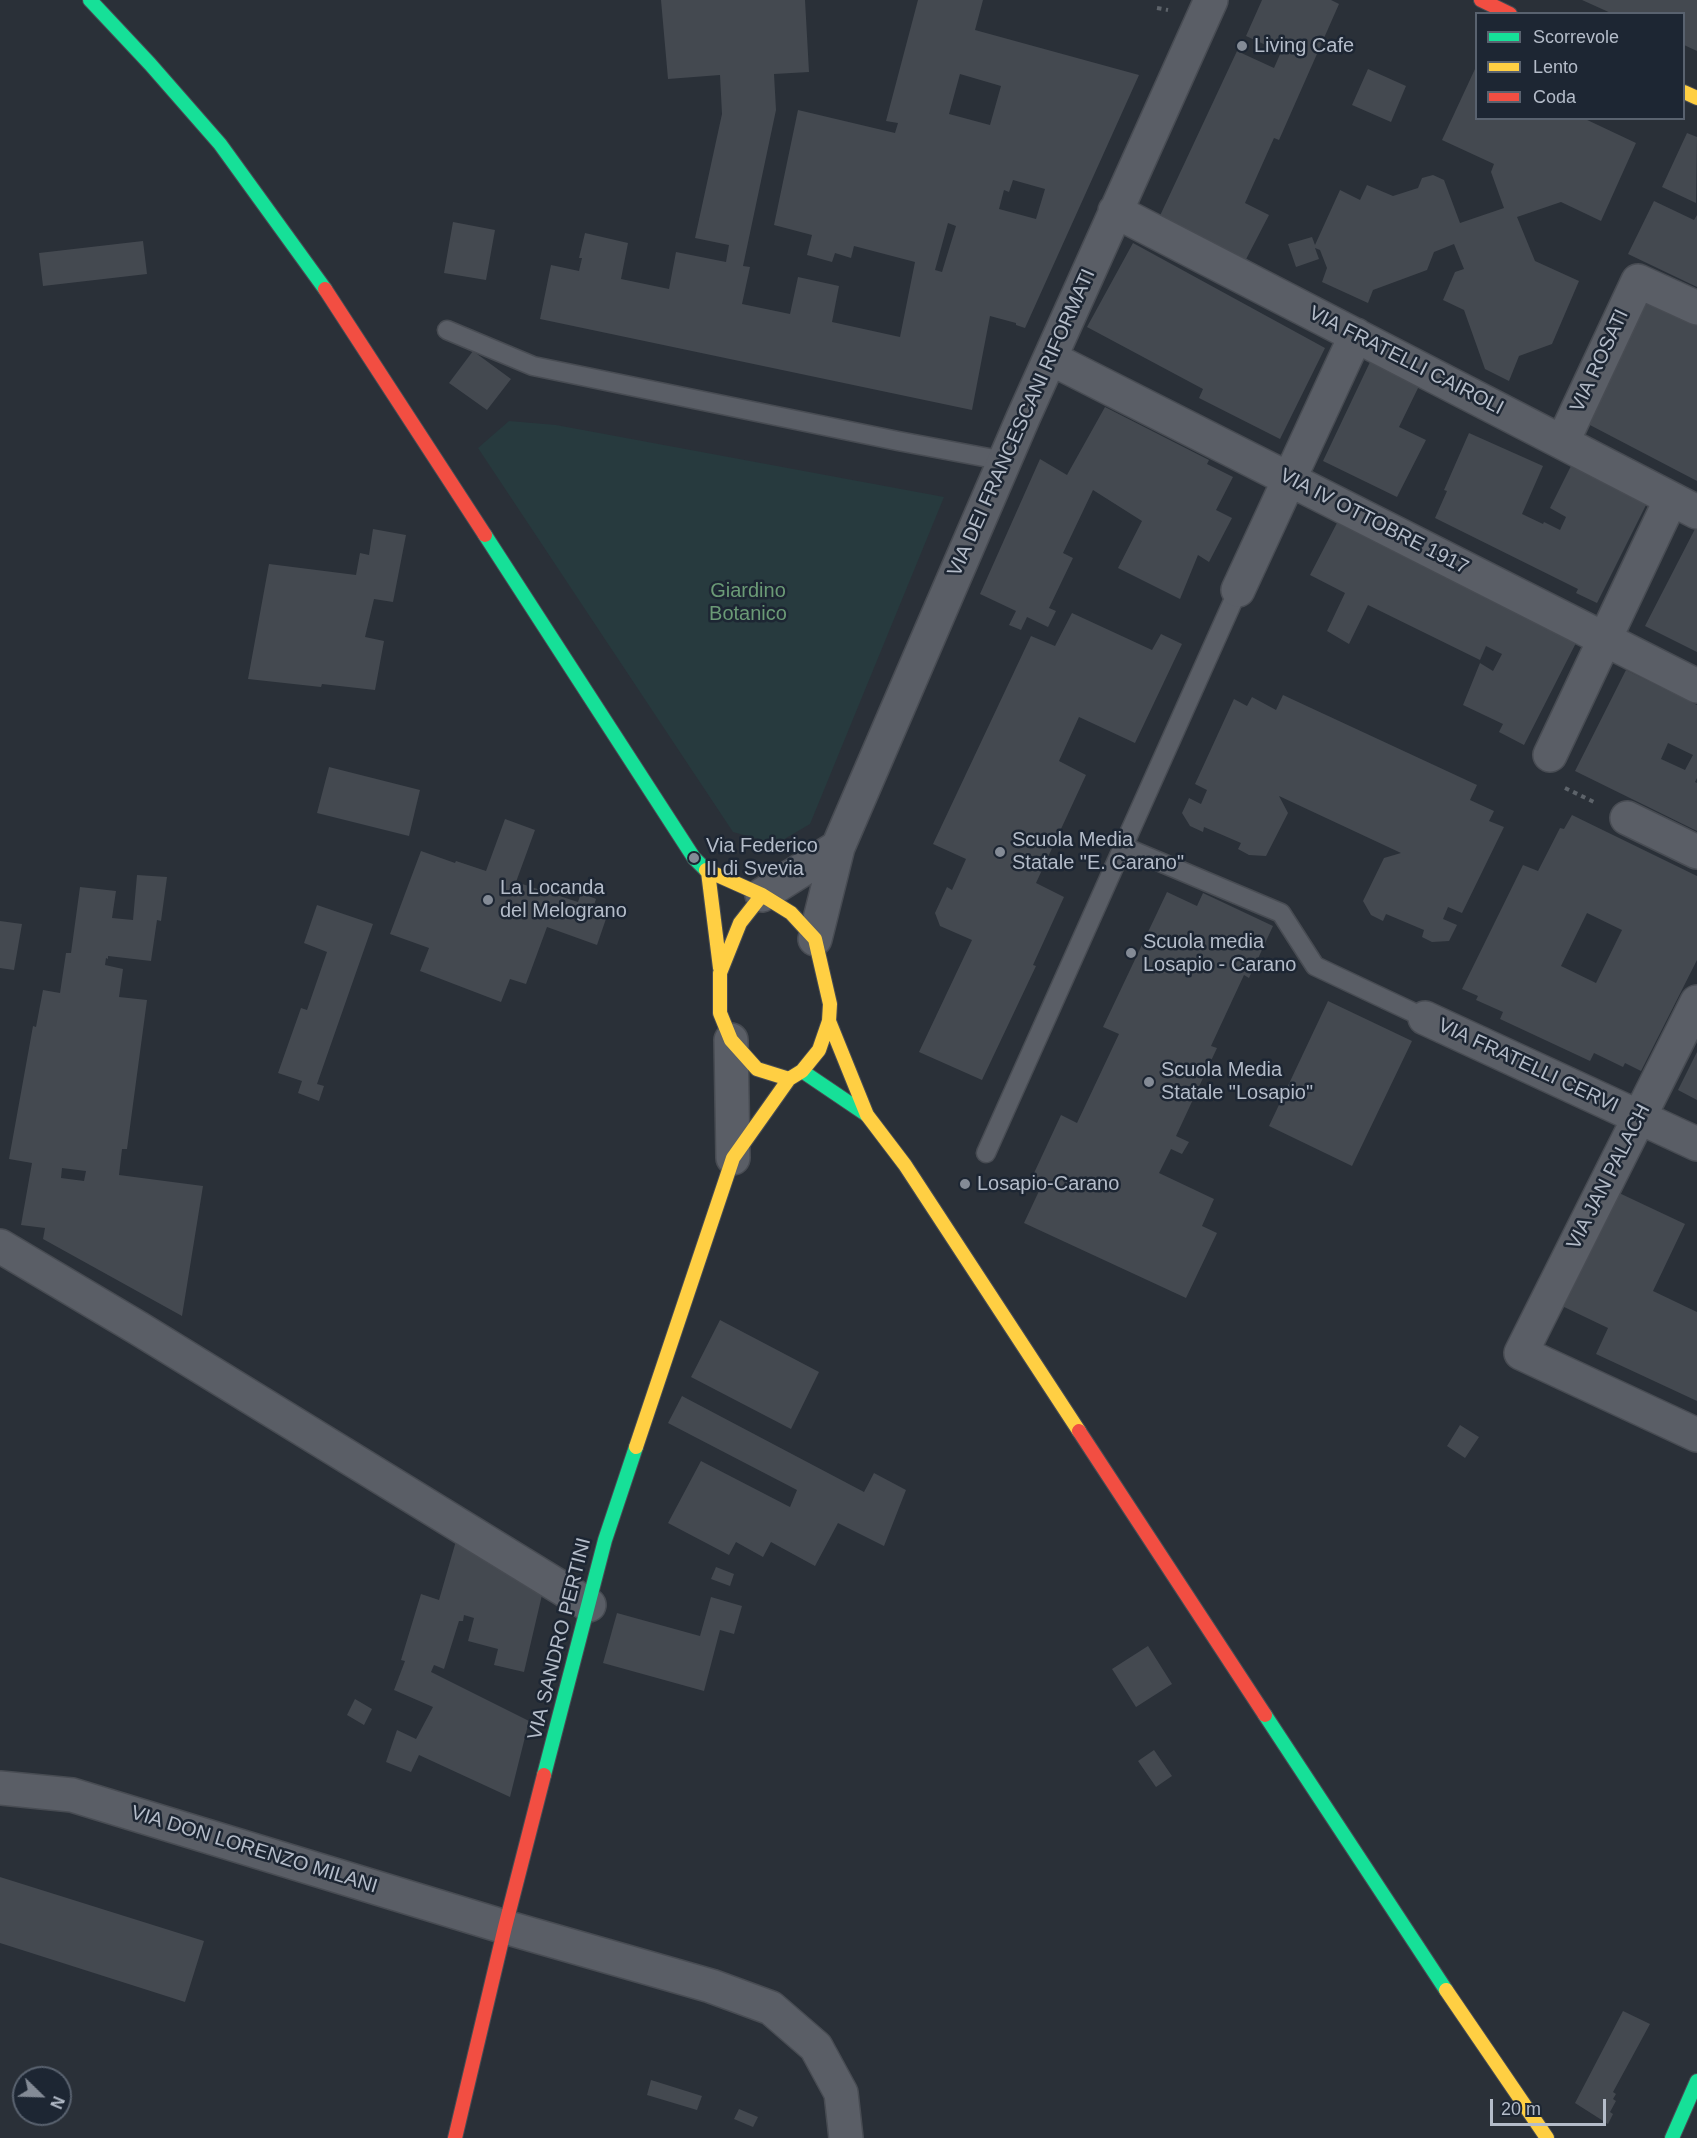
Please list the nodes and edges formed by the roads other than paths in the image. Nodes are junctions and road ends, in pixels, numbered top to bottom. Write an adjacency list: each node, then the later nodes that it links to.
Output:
1 (90, 0): 22 (main road)
2 (1211, 0): 5 (street, VIA DEI FRANCESCANI RIFORMATI)
3 (1481, 0): 4 (main road)
4 (1506, 12)
5 (1115, 211): 8 (street, VIA FRATELLI CAIROLI); 9 (street, VIA DEI FRANCESCANI RIFORMATI)
6 (1697, 308): 10 (street, VIA ROSATI)
7 (447, 330): 11 (lane)
8 (1356, 335): 10 (street, VIA FRATELLI CAIROLI); 12 (street)
9 (1050, 358): 11 (street, VIA DEI FRANCESCANI RIFORMATI); 12 (street, VIA IV OTTOBRE 1917)
10 (1563, 441): 13 (street, VIA FRATELLI CAIROLI)
11 (1005, 461): 20 (street, VIA DEI FRANCESCANI RIFORMATI)
12 (1289, 479): 14 (street); 15 (street, VIA IV OTTOBRE 1917)
13 (1684, 505): 15 (street)
14 (1238, 590): 19 (lane)
15 (1605, 639): 16 (street, VIA IV OTTOBRE 1917); 17 (street)
16 (1697, 686)
17 (1550, 755)
18 (1627, 818): 21 (street)
19 (1122, 846): 27 (lane); 35 (lane)
20 (838, 847): 23 (street); 24 (street, VIA DEI FRANCESCANI RIFORMATI)
21 (1697, 852)
22 (708, 872): 23 (main road); 25 (main road)
23 (762, 895): 24 (main road); 25 (main road)
24 (815, 939): 28 (main road)
25 (720, 973): 29 (main road)
26 (1697, 1002): 33 (street, VIA JAN PALACH)
27 (1425, 1018): 33 (street, VIA FRATELLI CERVI)
28 (829, 1022): 30 (main road); 32 (main road)
29 (731, 1040): 31 (main road); 36 (street)
30 (802, 1071): 31 (main road); 32 (main road)
31 (789, 1079): 36 (main road, VIA SANDRO PERTINI)
32 (867, 1115): 45 (main road)
33 (1639, 1117): 34 (street, VIA FRATELLI CERVI); 38 (street, VIA JAN PALACH)
34 (1697, 1144)
35 (987, 1153)
36 (733, 1158): 39 (main road, VIA SANDRO PERTINI)
37 (0, 1246): 39 (street)
38 (1697, 1435)
39 (589, 1605): 41 (main road, VIA SANDRO PERTINI)
40 (0, 1788): 41 (street, VIA DON LORENZO MILANI)
41 (505, 1927): 43 (main road, VIA SANDRO PERTINI); 44 (street, VIA DON LORENZO MILANI)
42 (1697, 2081): 46 (main road)
43 (455, 2138)
44 (846, 2138)
45 (1547, 2138)
46 (1672, 2138)

